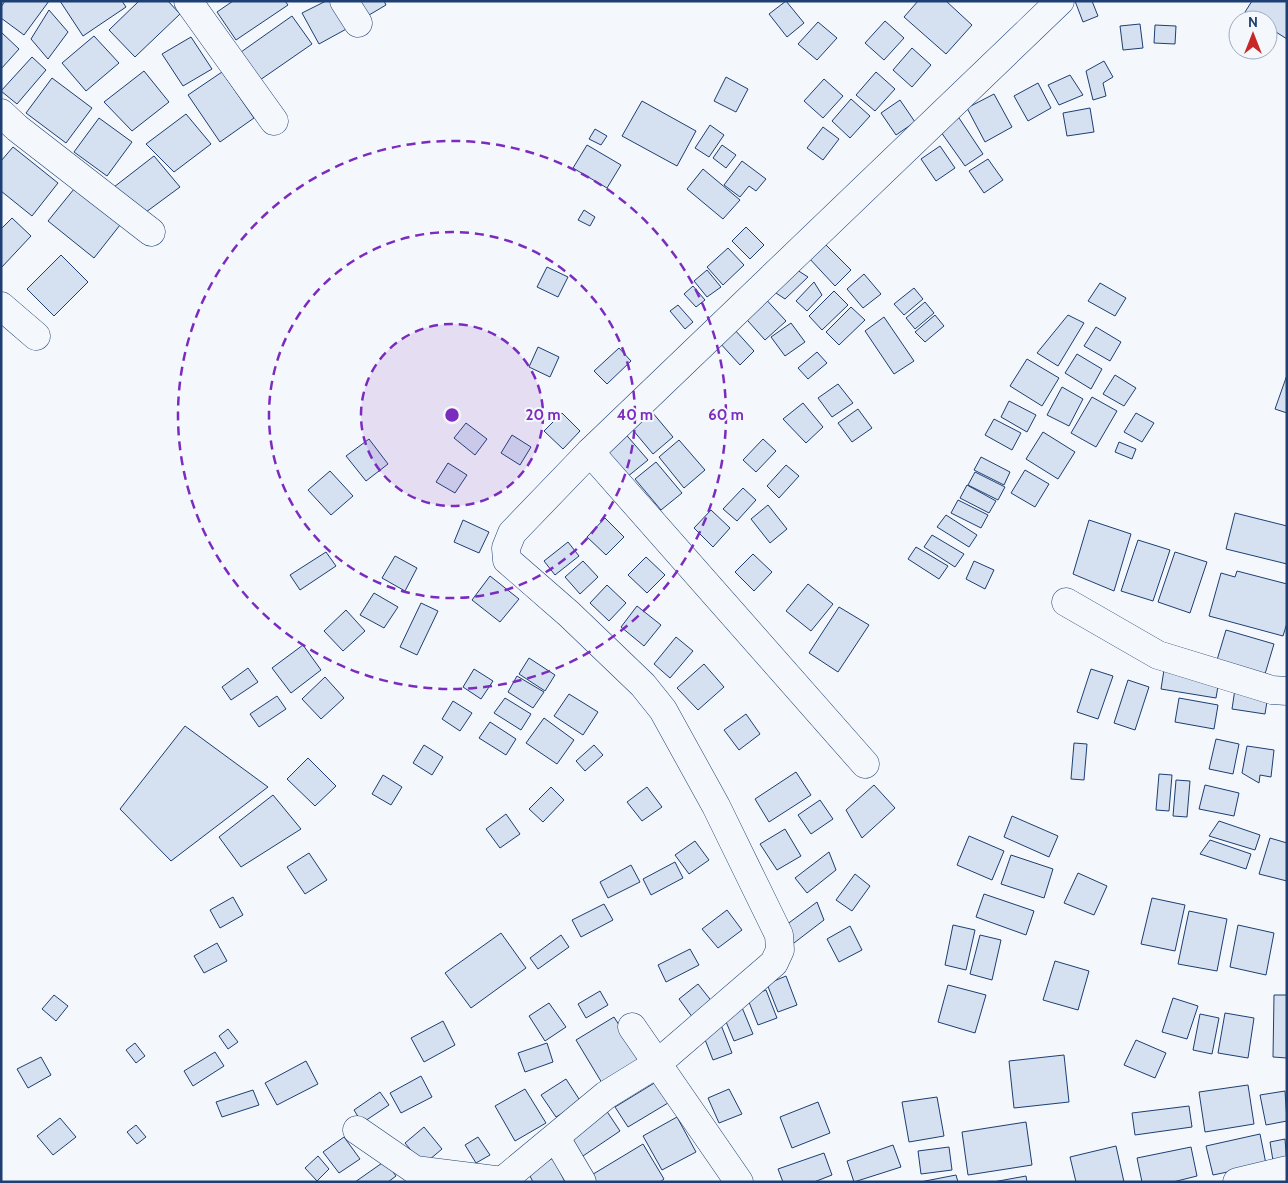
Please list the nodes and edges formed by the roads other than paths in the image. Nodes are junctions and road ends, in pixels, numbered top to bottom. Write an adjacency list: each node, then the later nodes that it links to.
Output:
1 (188, 1): 4 (street)
2 (1060, 1): 8 (street)
3 (1, 113): 5 (street)
4 (274, 121)
5 (152, 232)
6 (1, 306): 7 (street)
7 (36, 336)
8 (590, 452): 11 (street); 13 (street)
9 (1066, 602): 10 (street)
10 (1287, 691)
11 (865, 764)
12 (632, 1027): 13 (street)
13 (658, 1063): 15 (street); 19 (street)
14 (357, 1130): 17 (street)
15 (556, 1138): 17 (street); 18 (street)
16 (1287, 1170): 20 (street)
17 (502, 1181)
18 (582, 1182)
19 (739, 1182)
20 (1237, 1182)

